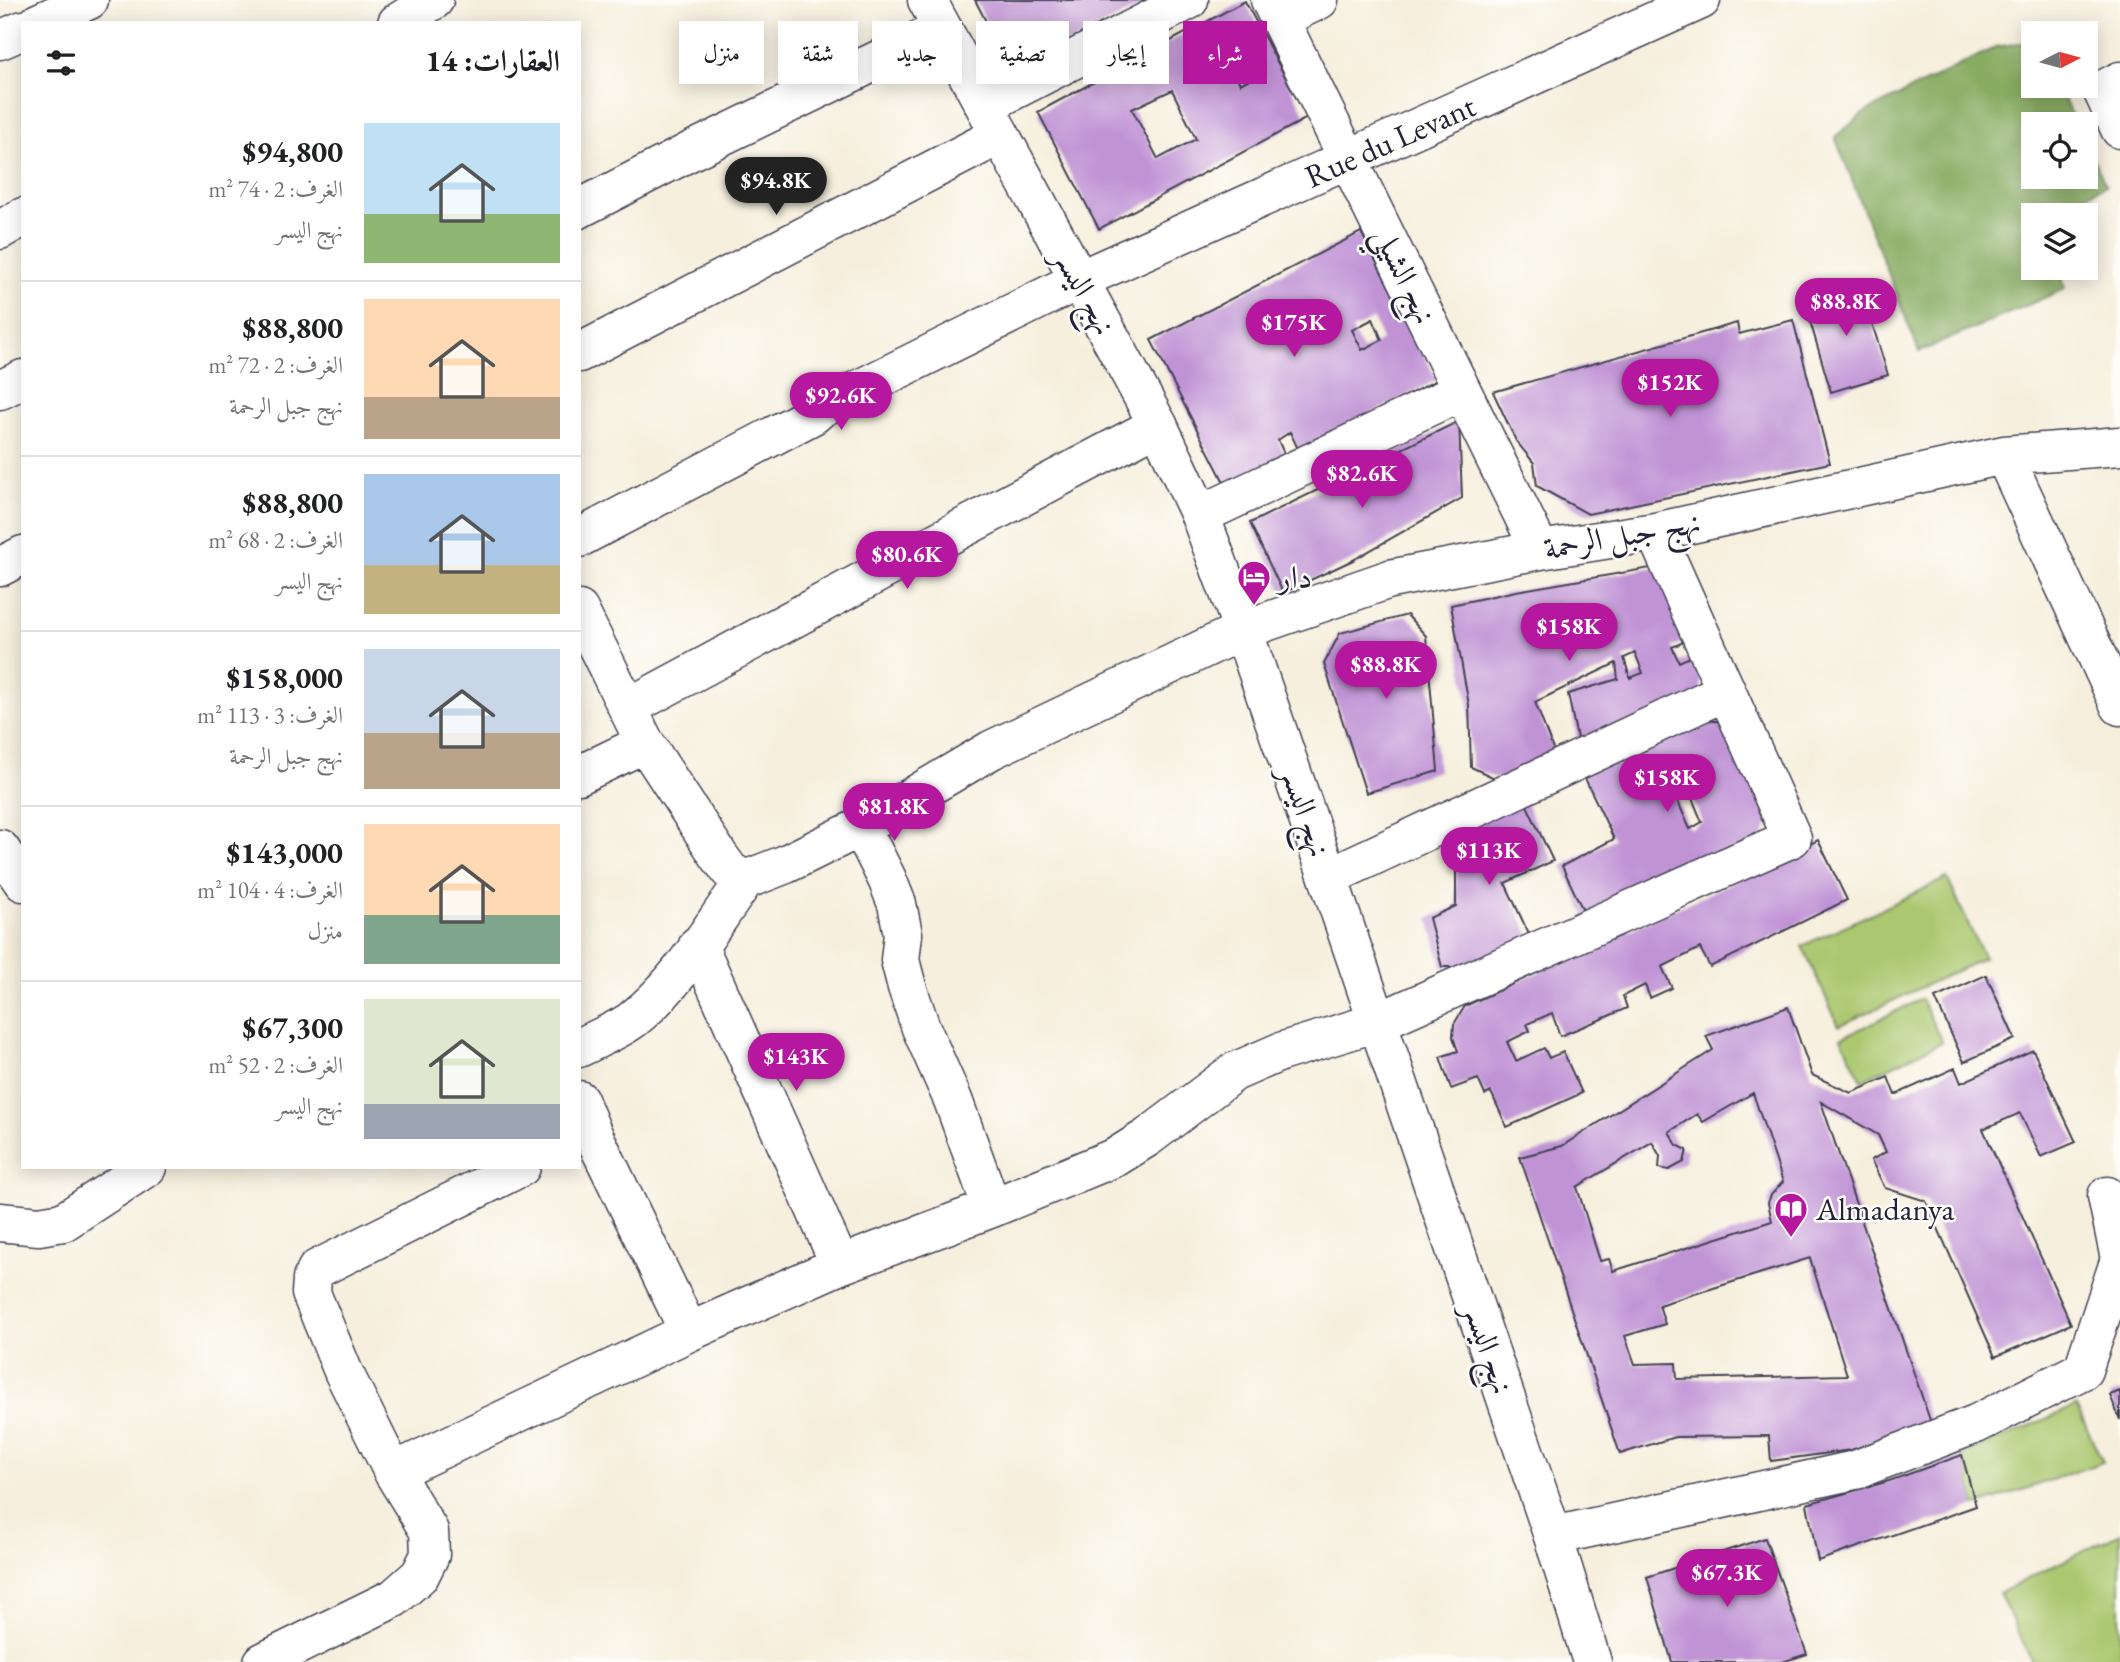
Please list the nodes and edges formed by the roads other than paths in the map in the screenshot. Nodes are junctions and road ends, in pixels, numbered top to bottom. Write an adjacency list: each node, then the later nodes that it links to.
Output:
1 (18, 0): 9 (street)
2 (89, 0): 10 (street)
3 (434, 0): 11 (street)
4 (1189, 0): 15 (street)
5 (1319, 0): 7 (street)
6 (1700, 0): 17 (street, Rue du Levant)
7 (1275, 10): 17 (street, نهج الشيلي)
8 (935, 14): 15 (street, نهج اليسر); 18 (street)
9 (25, 21)
10 (42, 21)
11 (400, 21)
12 (21, 31): 13 (street)
13 (0, 40)
14 (2120, 81): 16 (street)
15 (992, 120): 21 (street, نهج اليسر); 22 (street)
16 (2120, 129)
17 (1348, 160): 21 (street, Rue du Levant); 25 (street, نهج الشيلي)
18 (581, 208)
19 (21, 218): 20 (street)
20 (0, 230)
21 (1079, 280): 26 (street, نهج اليسر); 31 (street, Rue du Levant)
22 (581, 352)
23 (21, 380): 24 (street)
24 (0, 390)
25 (1462, 391): 29 (street); 32 (street, نهج الشيلي)
26 (1158, 425): 29 (street, نهج اليسر); 39 (street)
27 (2120, 446): 28 (street, نهج جبل الرحمة)
28 (2004, 455): 30 (street, نهج جبل الرحمة); 38 (street)
29 (1200, 516): 36 (street, نهج اليسر)
30 (1655, 532): 32 (street, نهج جبل الرحمة); 37 (street)
31 (581, 537)
32 (1540, 550): 36 (street, نهج جبل الرحمة)
33 (21, 556): 34 (street)
34 (0, 567)
35 (581, 616): 39 (street)
36 (1243, 630): 42 (street, نهج جبل الرحمة); 44 (street, نهج اليسر)
37 (1726, 691): 44 (street); 48 (street)
38 (2120, 706)
39 (629, 707): 40 (street)
40 (645, 744): 41 (street); 46 (street)
41 (581, 774)
42 (861, 827): 46 (street, نهج جبل الرحمة); 54 (street)
43 (0, 849): 45 (street)
44 (1328, 877): 48 (street, نهج اليسر)
45 (21, 879)
46 (745, 880): 47 (street)
47 (698, 945): 49 (street); 56 (street)
48 (1378, 1022): 54 (street); 59 (street, نهج اليسر)
49 (581, 1047)
50 (583, 1124): 57 (street)
51 (144, 1169): 55 (street)
52 (517, 1169): 58 (street)
53 (2107, 1196): 59 (street)
54 (992, 1208): 56 (street)
55 (0, 1222)
56 (840, 1265): 57 (street)
57 (690, 1332): 58 (street)
58 (393, 1472): 60 (street)
59 (1553, 1536): 61 (street, نهج اليسر)
60 (263, 1662)
61 (1592, 1662)

